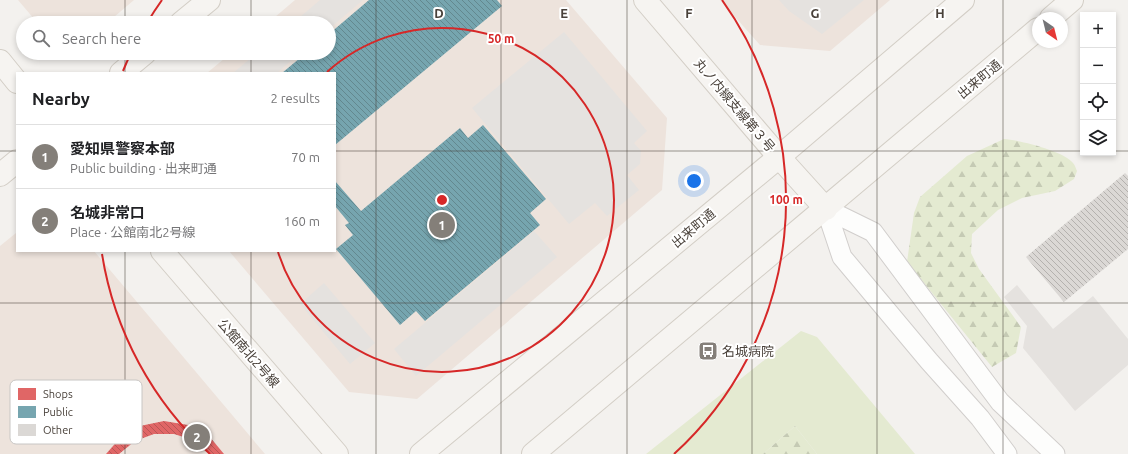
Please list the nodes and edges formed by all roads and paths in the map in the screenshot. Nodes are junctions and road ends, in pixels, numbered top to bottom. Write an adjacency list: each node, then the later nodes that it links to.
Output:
1 (209, 0): 6 (main road)
2 (646, 0): 12 (main road, 丸ノ内線支線第３号)
3 (963, 0): 12 (main road, 出来町通)
4 (1072, 0): 5 (main road)
5 (1058, 12)
6 (190, 16)
7 (1032, 34): 15 (main road, 出来町通)
8 (137, 60): 10 (main road)
9 (0, 61): 11 (main road)
10 (122, 72)
11 (16, 81)
12 (779, 157): 15 (main road, 丸ノ内線支線第３号); 18 (main road, 出来町通)
13 (16, 162): 14 (main road)
14 (0, 175)
15 (826, 209): 19 (main road, 出来町通); 20 (street); 21 (street)
16 (163, 252): 17 (main road, 公館南北2号線)
17 (337, 454)
18 (421, 454)
19 (533, 454)
20 (1007, 454)
21 (1055, 454)

